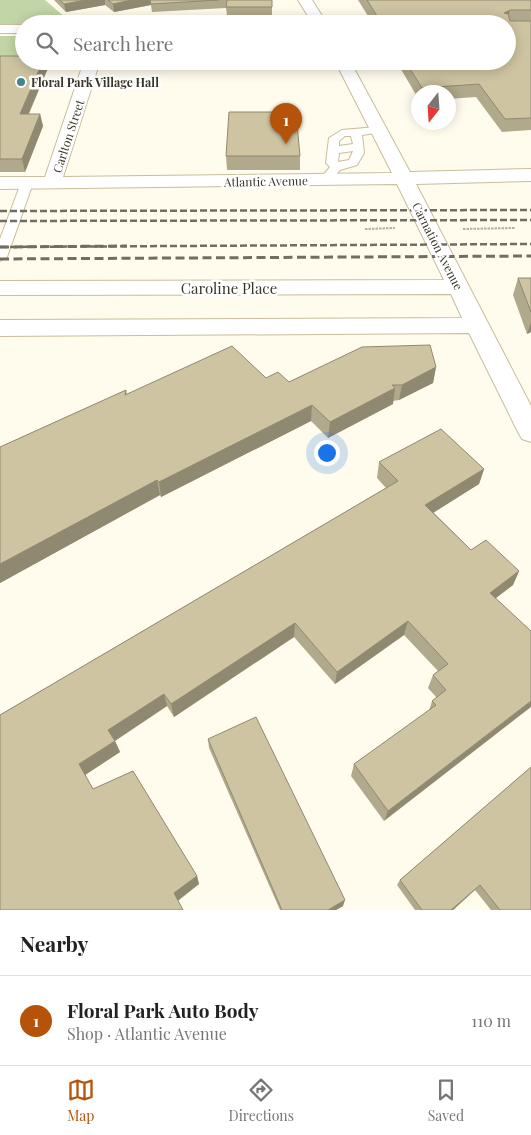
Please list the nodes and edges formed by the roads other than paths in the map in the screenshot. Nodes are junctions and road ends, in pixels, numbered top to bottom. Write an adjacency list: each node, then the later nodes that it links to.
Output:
1 (305, 0): 2 (street)
2 (314, 15)
3 (0, 29): 4 (street)
4 (15, 29)
5 (89, 70): 16 (street, Carlton Street)
6 (347, 70): 7 (street, Carnation Avenue)
7 (377, 130): 8 (lane); 13 (street, Carnation Avenue)
8 (356, 132): 9 (lane); 10 (lane)
9 (359, 147): 10 (lane); 11 (lane)
10 (333, 150): 11 (lane)
11 (331, 174): 13 (street, Atlantic Avenue); 16 (street, Atlantic Avenue)
12 (531, 175): 13 (street, Atlantic Avenue)
13 (404, 178): 18 (street, Carnation Avenue)
14 (0, 183): 15 (street, Atlantic Avenue)
15 (27, 183): 16 (street, Atlantic Avenue); 17 (lane)
16 (52, 183)
17 (0, 257)
18 (459, 287): 19 (street, Caroline Place); 20 (street, Carnation Avenue)
19 (0, 288)
20 (478, 325): 21 (street); 22 (street, Carnation Avenue)
21 (0, 328)
22 (531, 432)

